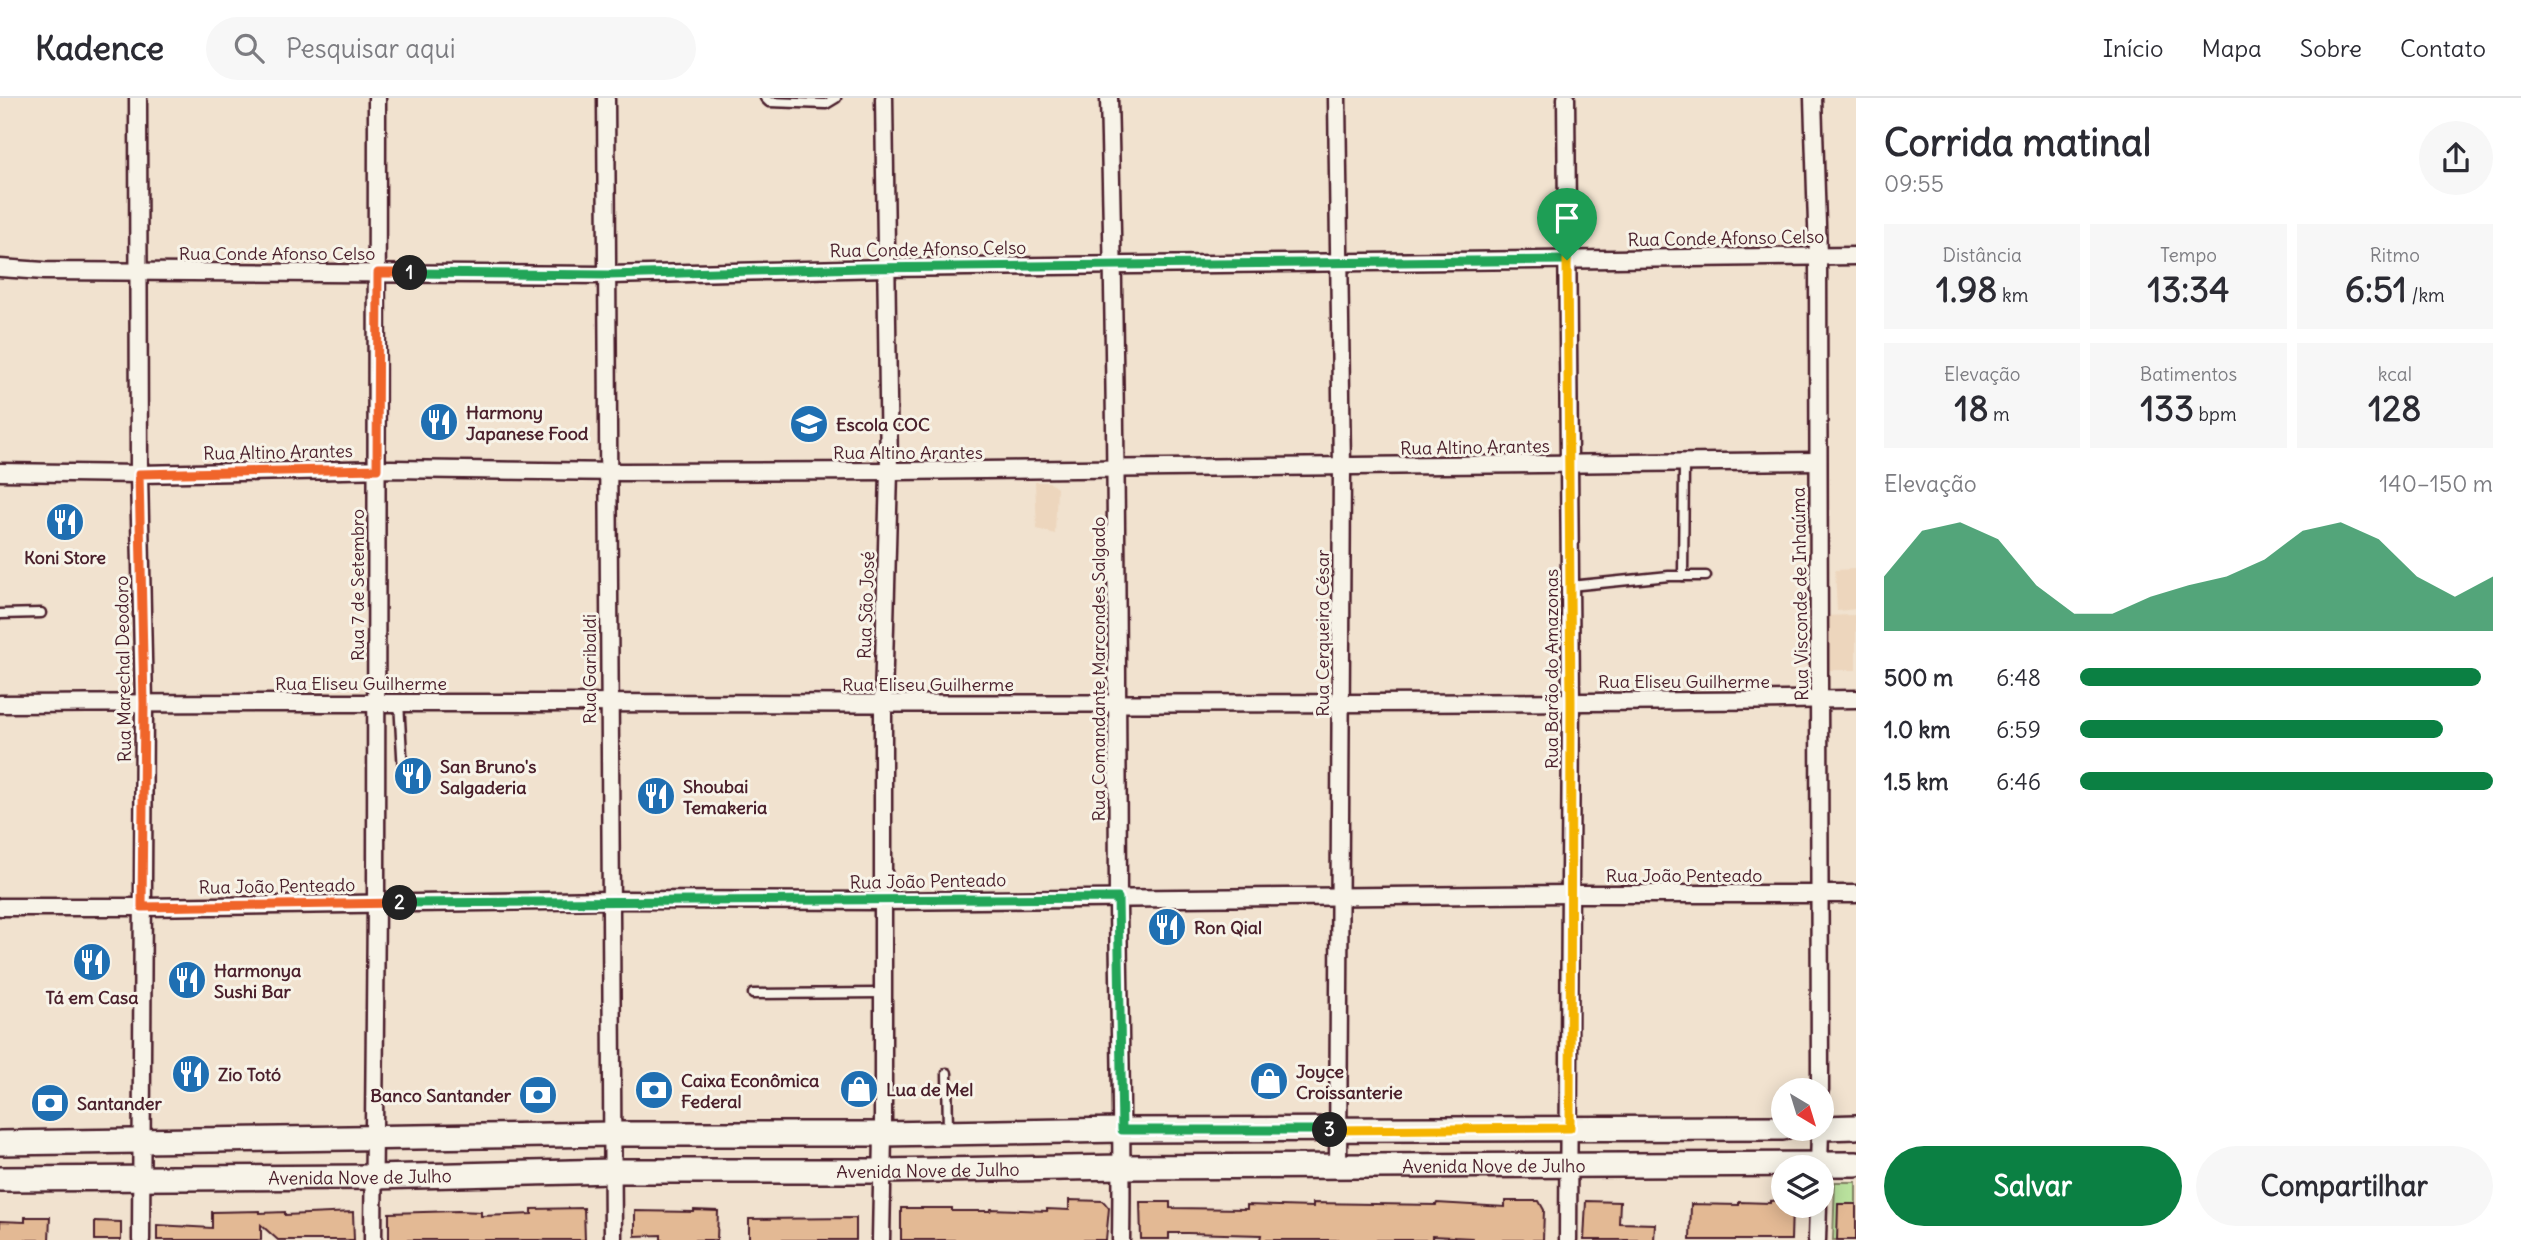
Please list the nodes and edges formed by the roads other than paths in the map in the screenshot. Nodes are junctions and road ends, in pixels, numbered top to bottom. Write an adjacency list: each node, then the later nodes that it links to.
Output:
1 (138, 98): 18 (street, Rua Marechal Deodoro)
2 (377, 98): 19 (street, Rua 7 de Setembro)
3 (606, 98): 20 (street, Rua Garibaldi)
4 (765, 98): 5 (lane)
5 (836, 98)
6 (884, 98): 17 (street, Rua São José)
7 (1109, 98): 15 (street, Rua Comandante Marcondes Salgado)
8 (1337, 98): 14 (street, Rua Cerqueira César)
9 (1566, 98): 13 (street, Rua Barão do Amazonas)
10 (1813, 98): 11 (street, Rua Visconde de Inhaúma)
11 (1818, 256): 12 (street, Rua Conde Afonso Celso); 13 (street, Rua Conde Afonso Celso); 21 (street, Rua Visconde de Inhaúma)
12 (1856, 256)
13 (1567, 260): 14 (street, Rua Conde Afonso Celso); 23 (street, Rua Barão do Amazonas)
14 (1339, 263): 15 (street, Rua Conde Afonso Celso); 24 (street, Rua Cerqueira César)
15 (1113, 265): 17 (street, Rua Conde Afonso Celso); 26 (street, Rua Comandante Marcondes Salgado)
16 (0, 268): 18 (street, Rua Conde Afonso Celso)
17 (887, 268): 20 (street, Rua Conde Afonso Celso); 27 (street, Rua São José)
18 (138, 271): 19 (street, Rua Conde Afonso Celso); 30 (street, Rua Marechal Deodoro)
19 (378, 273): 20 (street, Rua Conde Afonso Celso); 25 (street, Rua 7 de Setembro)
20 (609, 275): 29 (street, Rua Garibaldi)
21 (1817, 461): 22 (street, Rua Altino Arantes); 37 (street, Rua Visconde de Inhaúma)
22 (1684, 464): 23 (street, Rua Altino Arantes); 31 (lane)
23 (1569, 465): 24 (street, Rua Altino Arantes); 33 (street, Rua Barão do Amazonas)
24 (1342, 468): 26 (street, Rua Altino Arantes); 42 (street, Rua Cerqueira César)
25 (377, 469): 29 (street, Rua Altino Arantes); 30 (street, Rua Altino Arantes); 39 (street, Rua 7 de Setembro)
26 (1117, 470): 27 (street, Rua Altino Arantes); 46 (street, Rua Comandante Marcondes Salgado)
27 (889, 471): 29 (street, Rua Altino Arantes); 44 (street, Rua São José)
28 (0, 472): 30 (street, Rua Altino Arantes)
29 (608, 472): 41 (street, Rua Garibaldi)
30 (139, 474): 43 (street, Rua Marechal Deodoro)
31 (1683, 576): 32 (lane); 33 (lane)
32 (1706, 576)
33 (1570, 586): 38 (street, Rua Barão do Amazonas)
34 (41, 613): 35 (lane)
35 (0, 614)
36 (1856, 699): 37 (street, Rua Eliseu Guilherme)
37 (1820, 700): 38 (street, Rua Eliseu Guilherme); 49 (street, Rua Visconde de Inhaúma)
38 (1571, 701): 42 (street, Rua Eliseu Guilherme); 48 (street, Rua Barão do Amazonas)
39 (376, 702): 40 (street, Rua Eliseu Guilherme); 43 (street, Rua Eliseu Guilherme); 55 (street, Rua 7 de Setembro)
40 (399, 702): 41 (street, Rua Eliseu Guilherme); 47 (lane)
41 (608, 702): 44 (street, Rua Eliseu Guilherme); 53 (street, Rua Garibaldi)
42 (1342, 702): 46 (street, Rua Eliseu Guilherme); 52 (street, Rua Cerqueira César)
43 (144, 703): 45 (street, Rua Eliseu Guilherme); 57 (street, Rua Marechal Deodoro)
44 (883, 703): 46 (street, Rua Eliseu Guilherme); 54 (street, Rua São José)
45 (0, 704)
46 (1117, 704): 51 (street, Rua Comandante Marcondes Salgado)
47 (403, 772)
48 (1571, 894): 49 (street, Rua João Penteado); 52 (street, Rua João Penteado); 63 (street, Rua Barão do Amazonas)
49 (1819, 894): 50 (street, Rua João Penteado); 61 (street, Rua Visconde de Inhaúma)
50 (1856, 894)
51 (1118, 898): 52 (street, Rua João Penteado); 54 (street, Rua João Penteado); 66 (street, Rua Comandante Marcondes Salgado)
52 (1339, 898): 67 (street, Rua Cerqueira César)
53 (610, 900): 54 (street, Rua João Penteado); 55 (street, Rua João Penteado); 69 (street, Rua Garibaldi)
54 (882, 901): 58 (street, Rua São José)
55 (376, 903): 57 (street, Rua João Penteado); 71 (street, Rua 7 de Setembro)
56 (0, 907): 57 (street, Rua João Penteado)
57 (142, 907): 72 (street, Rua Marechal Deodoro)
58 (882, 993): 59 (lane); 70 (street, Rua São José)
59 (753, 995)
60 (947, 1073): 68 (lane)
61 (1820, 1078)
62 (1856, 1127): 65 (main road)
63 (1570, 1128): 64 (main road, Avenida Nove de Julho); 67 (main road, Avenida Nove de Julho); 76 (street, Rua Barão do Amazonas)
64 (1771, 1128)
65 (1834, 1128)
66 (1122, 1130): 67 (main road, Avenida Nove de Julho); 68 (main road, Avenida Nove de Julho); 78 (street, Rua Comandante Marcondes Salgado)
67 (1337, 1130): 79 (street, Rua Cerqueira César)
68 (948, 1133): 70 (main road, Avenida Nove de Julho)
69 (613, 1134): 70 (main road, Avenida Nove de Julho); 71 (main road, Avenida Nove de Julho); 80 (street, Rua Garibaldi)
70 (883, 1134): 81 (street, Rua São José)
71 (374, 1138): 72 (main road, Avenida Nove de Julho); 82 (street, Rua 7 de Setembro)
72 (142, 1142): 73 (main road, Avenida Nove de Julho); 83 (street, Rua Marechal Deodoro)
73 (0, 1143)
74 (1856, 1164): 75 (main road, Avenida Nove de Julho)
75 (1834, 1165)
76 (1570, 1166): 77 (main road, Avenida Nove de Julho); 79 (main road, Avenida Nove de Julho); 91 (street, Rua Barão do Amazonas)
77 (1771, 1166)
78 (1122, 1167): 79 (main road, Avenida Nove de Julho); 81 (main road, Avenida Nove de Julho); 90 (street, Rua Comandante Marcondes Salgado)
79 (1338, 1168)
80 (614, 1171): 81 (main road, Avenida Nove de Julho); 82 (main road, Avenida Nove de Julho); 88 (street, Rua Garibaldi)
81 (883, 1171): 89 (street, Rua São José)
82 (374, 1177): 83 (main road, Avenida Nove de Julho); 87 (street, Rua 7 de Setembro)
83 (142, 1178): 84 (main road, Avenida Nove de Julho); 86 (street, Rua Marechal Deodoro)
84 (0, 1179)
85 (1818, 1218): 92 (street)
86 (141, 1240)
87 (373, 1240)
88 (613, 1240)
89 (881, 1240)
90 (1121, 1240)
91 (1568, 1240)
92 (1817, 1240)

